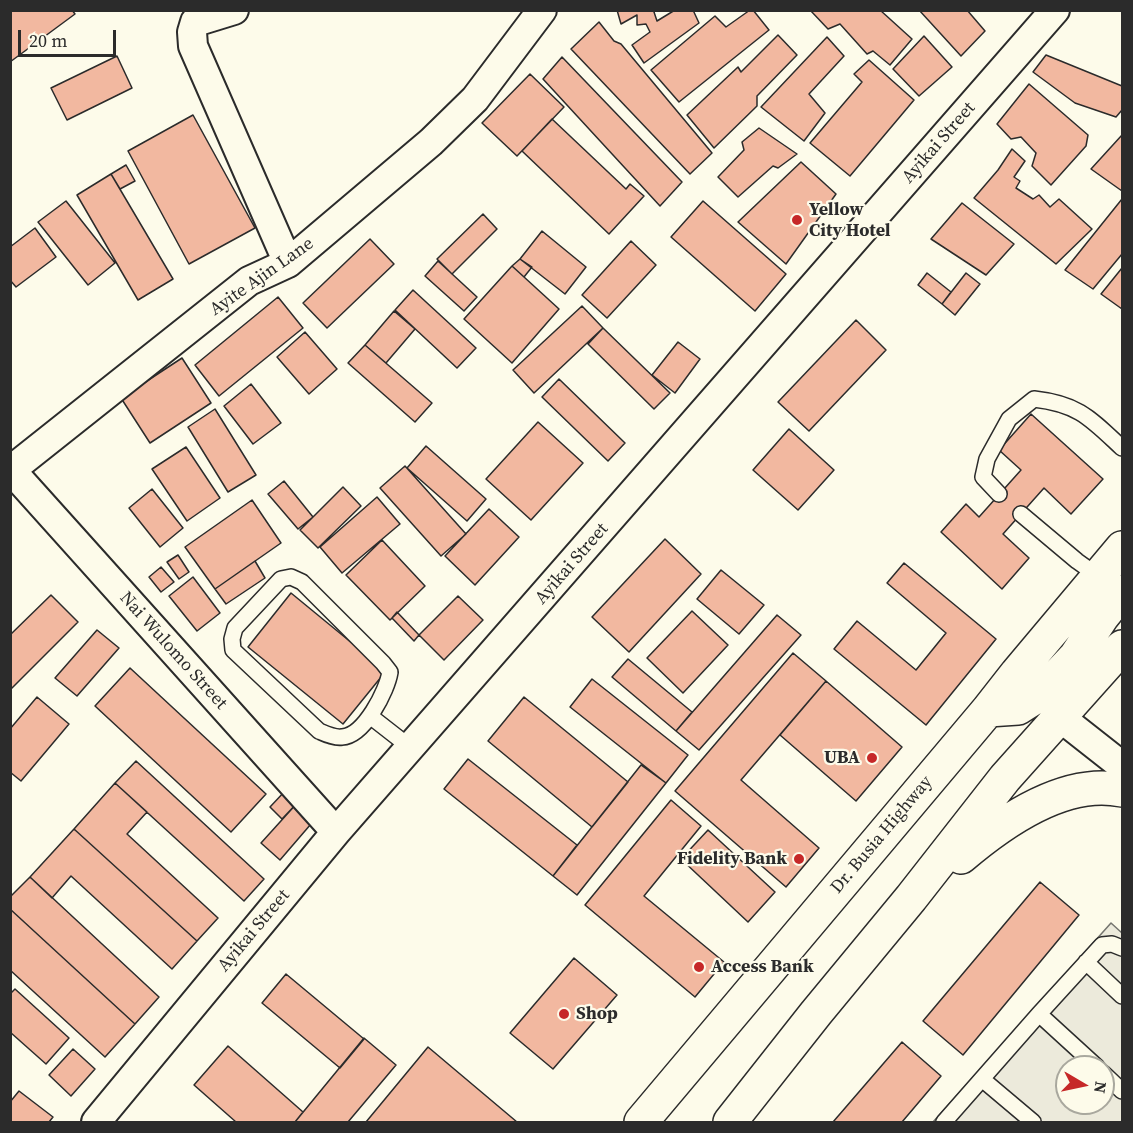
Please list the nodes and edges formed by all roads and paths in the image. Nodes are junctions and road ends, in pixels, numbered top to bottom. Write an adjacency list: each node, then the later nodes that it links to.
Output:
1 (234, 10): 4 (street)
2 (542, 10): 4 (street, Ayite Ajin Lane)
3 (1055, 10): 14 (street, Ayikai Street)
4 (288, 263): 6 (street, Ayite Ajin Lane)
5 (1122, 448): 7 (lane)
6 (11, 470): 17 (street, Nai Wulomo Street)
7 (999, 494)
8 (1021, 514): 10 (lane)
9 (1122, 548): 10 (highway)
10 (1110, 584): 26 (highway, Dr. Busia Highway)
11 (1122, 647): 13 (highway)
12 (370, 716): 12 (lane); 14 (lane)
13 (1061, 718): 15 (street); 18 (highway)
14 (411, 748): 17 (street, Ayikai Street)
15 (1122, 766)
16 (1122, 790): 18 (highway)
17 (336, 832): 25 (street, Ayikai Street)
18 (911, 898): 27 (highway)
19 (1122, 948): 20 (lane)
20 (1086, 962): 21 (lane); 22 (lane)
21 (1122, 996)
22 (1039, 1014): 23 (lane); 24 (lane)
23 (1084, 1055)
24 (982, 1079): 28 (lane); 29 (lane)
25 (96, 1122)
26 (641, 1122)
27 (730, 1122)
28 (944, 1122)
29 (1033, 1122)

